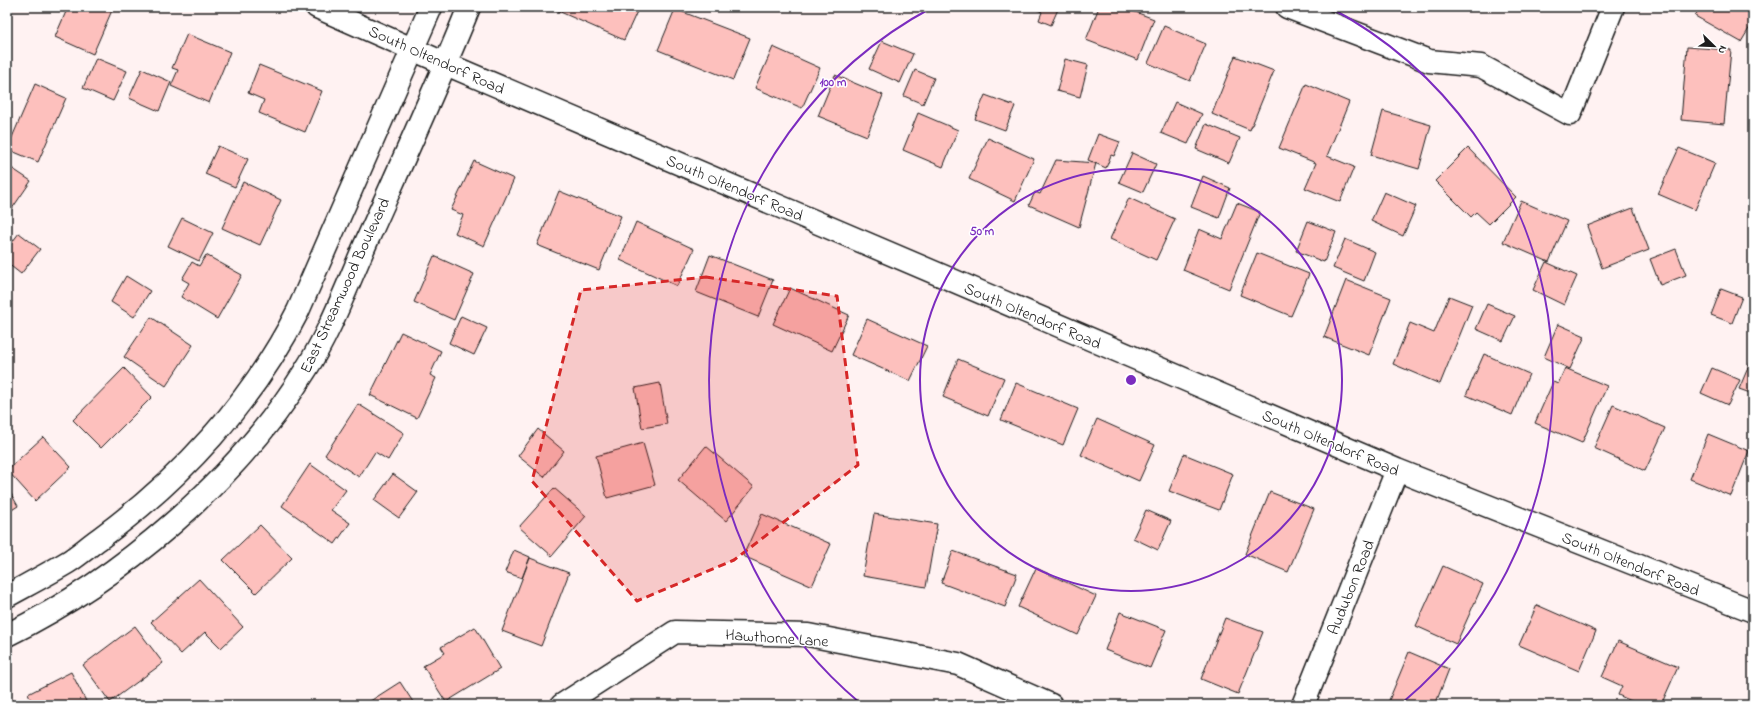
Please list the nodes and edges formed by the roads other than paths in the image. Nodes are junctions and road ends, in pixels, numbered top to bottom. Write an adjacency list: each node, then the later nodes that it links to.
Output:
1 (317, 7): 6 (street, South Oltendorf Road)
2 (431, 7): 6 (street, East Streamwood Boulevard)
3 (469, 7): 7 (street, East Streamwood Boulevard)
4 (1287, 7): 5 (street)
5 (1613, 7)
6 (414, 49): 7 (street, South Oltendorf Road); 9 (street, East Streamwood Boulevard)
7 (446, 64): 8 (street, South Oltendorf Road); 11 (street, East Streamwood Boulevard)
8 (1397, 470): 10 (street, South Oltendorf Road); 14 (street, Audubon Road)
9 (7, 596)
10 (1753, 611)
11 (7, 635)
12 (562, 705): 13 (street, Hawthorne Lane)
13 (1051, 705)
14 (1303, 705)

